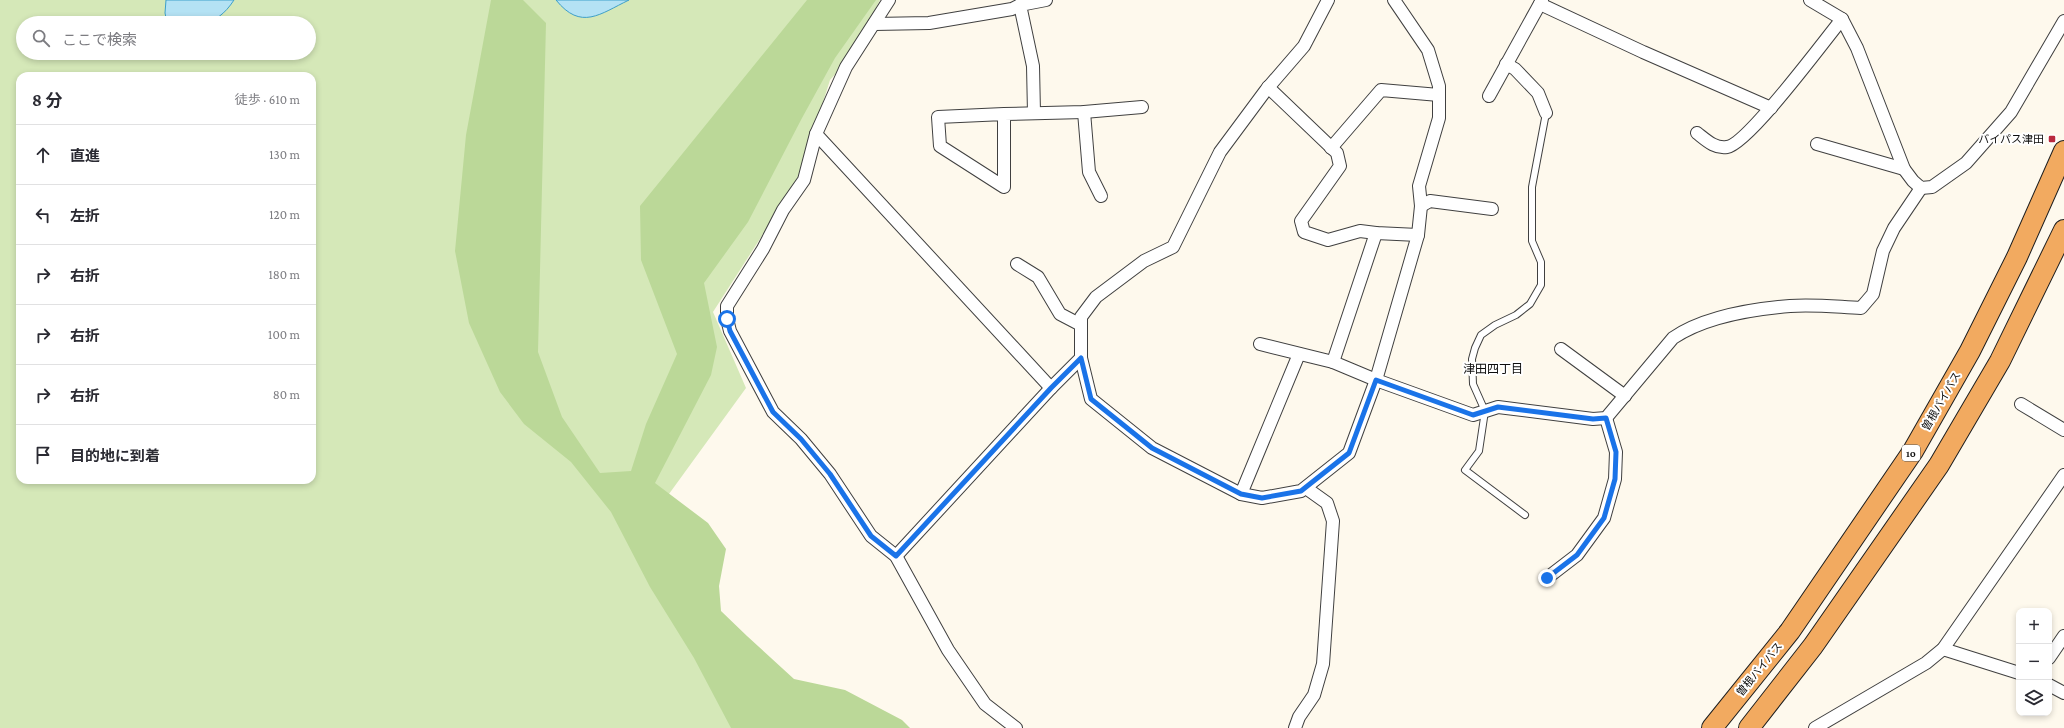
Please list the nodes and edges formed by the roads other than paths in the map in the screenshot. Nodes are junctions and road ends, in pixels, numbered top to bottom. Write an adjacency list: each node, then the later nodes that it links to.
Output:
1 (889, 0): 10 (street)
2 (1046, 0): 7 (street)
3 (1328, 0): 12 (street)
4 (1394, 0): 13 (street)
5 (1810, 0): 8 (street)
6 (1541, 2): 11 (street); 16 (street)
7 (1020, 5): 10 (street); 18 (street)
8 (1842, 19): 16 (street); 26 (street)
9 (2064, 21): 27 (street)
10 (874, 24): 22 (street)
11 (1506, 64): 14 (street); 19 (street)
12 (1268, 87): 24 (street); 35 (street)
13 (1439, 95): 24 (street); 29 (street)
14 (1489, 96)
15 (1142, 107): 17 (street)
16 (1771, 108): 21 (street)
17 (1084, 112): 18 (street); 28 (street)
18 (1034, 113): 20 (street)
19 (1546, 113): 45 (lane)
20 (1004, 114): 20 (street)
21 (1698, 133)
22 (816, 134): 42 (street); 52 (street)
23 (1817, 144): 26 (street)
24 (1331, 148): 32 (street)
25 (2064, 151): 62 (highway, 曽根バイパス / 10)
26 (1904, 168): 27 (street)
27 (1921, 188): 43 (street)
28 (1101, 196)
29 (1421, 206): 30 (street); 33 (street)
30 (1492, 209)
31 (2064, 230): 63 (highway)
32 (1376, 233): 33 (street); 40 (street)
33 (1418, 235): 41 (street)
34 (1017, 264): 35 (street)
35 (1081, 325): 39 (street)
36 (1260, 344): 38 (street)
37 (1561, 349): 43 (street)
38 (1299, 354): 40 (street); 50 (street)
39 (1081, 358): 42 (street); 50 (street)
40 (1333, 362): 41 (street)
41 (1376, 380): 45 (street); 49 (street)
42 (1051, 388): 52 (street)
43 (1625, 396): 46 (street)
44 (2021, 404): 47 (street)
45 (1485, 411): 46 (street); 51 (lane)
46 (1606, 418): 53 (street)
47 (2064, 430)
48 (2064, 475): 55 (street)
49 (1306, 488): 50 (street); 61 (street)
50 (1241, 494)
51 (1525, 515)
52 (896, 556): 60 (street)
53 (1547, 578)
54 (2064, 636): 56 (street)
55 (1943, 649): 57 (street); 64 (street)
56 (2052, 654)
57 (2016, 672)
58 (2052, 687): 59 (street)
59 (2064, 693)
60 (1016, 728)
61 (1295, 728)
62 (1712, 728)
63 (1749, 728)
64 (1815, 728)

